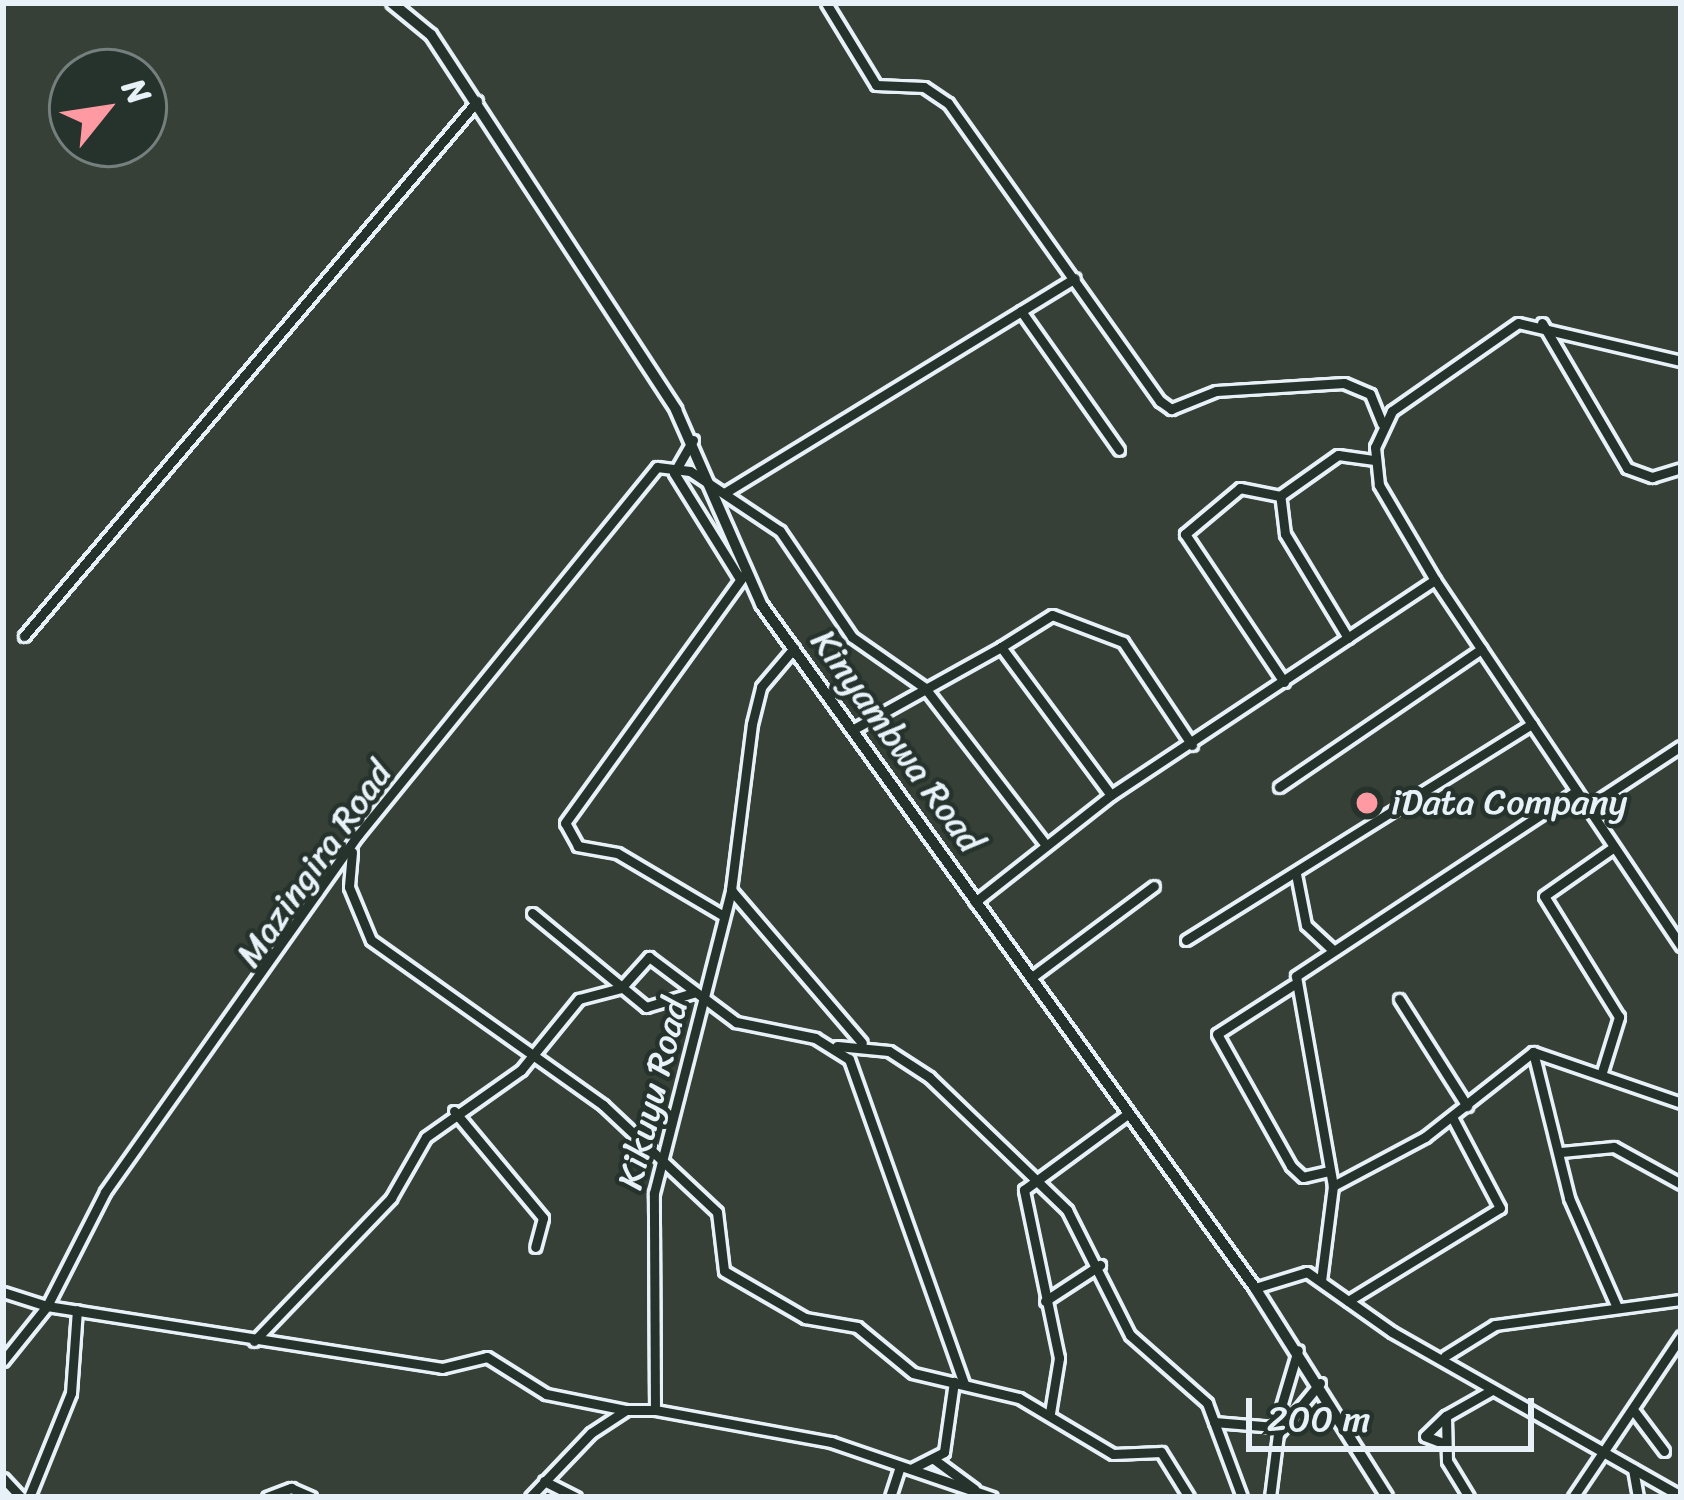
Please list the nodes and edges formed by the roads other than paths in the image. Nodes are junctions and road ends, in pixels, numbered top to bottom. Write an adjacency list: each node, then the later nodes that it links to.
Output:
1 (392, 3): 3 (street, Kinyambwa Road)
2 (826, 3): 4 (street)
3 (477, 101): 9 (street, Kinyambwa Road); 18 (street)
4 (1075, 278): 5 (street); 8 (street)
5 (1021, 311): 10 (street); 14 (street)
6 (1542, 323): 7 (street); 8 (street); 13 (street)
7 (1681, 361)
8 (1382, 424): 11 (street)
9 (694, 439): 12 (street, Mazingira Road); 14 (street, Kinyambwa Road)
10 (1119, 450)
11 (1375, 460): 15 (street); 17 (street)
12 (671, 462): 14 (street); 16 (street); 35 (street, Mazingira Road)
13 (1681, 468)
14 (720, 490): 16 (street, Kinyambwa Road); 24 (street)
15 (1280, 496): 19 (street); 23 (street)
16 (742, 577): 21 (street, Kinyambwa Road); 41 (street)
17 (1435, 580): 19 (street); 22 (street)
18 (24, 636)
19 (1348, 638): 23 (street)
20 (1001, 647): 24 (street); 27 (street); 31 (street)
21 (794, 649): 26 (street, Kinyambwa Road); 38 (street, Kikuyu Road)
22 (1481, 649): 25 (street); 29 (street)
23 (1284, 682): 27 (street)
24 (926, 688): 26 (street); 33 (street)
25 (1532, 724): 30 (street); 36 (street)
26 (853, 730): 39 (street, Kinyambwa Road)
27 (1192, 745): 31 (street)
28 (1681, 746): 32 (street)
29 (1280, 787)
30 (1576, 790): 32 (street); 44 (street)
31 (1111, 795): 33 (street)
32 (1588, 807): 34 (street)
33 (1046, 844): 39 (street)
34 (1615, 847): 43 (street); 55 (street)
35 (352, 848): 54 (street); 76 (street, Mazingira Road)
36 (1296, 874): 42 (street); 44 (street)
37 (1154, 886): 45 (street)
38 (731, 890): 41 (street, Kikuyu Road); 51 (street)
39 (975, 902): 45 (street, Kinyambwa Road)
40 (532, 914): 46 (street)
41 (722, 915): 50 (street, Kikuyu Road)
42 (1186, 940)
43 (1681, 946)
44 (1332, 949): 47 (street)
45 (1032, 977): 59 (street, Kinyambwa Road)
46 (625, 984): 48 (street); 48 (street); 54 (street)
47 (1293, 985): 63 (street); 63 (street)
48 (693, 993): 50 (street)
49 (1399, 1000): 57 (street)
50 (703, 1004): 52 (street); 62 (street, Kikuyu Road)
51 (862, 1043): 52 (street); 64 (street)
52 (837, 1046): 84 (street)
53 (1533, 1052): 55 (street); 57 (street); 61 (street)
54 (535, 1053): 58 (street); 62 (street)
55 (1602, 1072): 56 (street)
56 (1681, 1103)
57 (1467, 1106): 60 (street)
58 (454, 1111): 67 (street); 79 (street)
59 (1129, 1113): 64 (street); 70 (street, Kinyambwa Road)
60 (1452, 1117): 66 (street); 74 (street)
61 (1561, 1152): 65 (street); 75 (street)
62 (665, 1170): 84 (street); 87 (street, Kikuyu Road)
63 (1328, 1171): 66 (street)
64 (1035, 1178): 68 (street); 73 (street)
65 (1681, 1184)
66 (1333, 1186): 69 (street)
67 (535, 1247)
68 (1100, 1265): 73 (street); 92 (street)
69 (1321, 1281): 70 (street); 74 (street)
70 (1256, 1288): 80 (street, Kinyambwa Road)
71 (3, 1292): 76 (street)
72 (1681, 1300): 75 (street)
73 (1045, 1301): 89 (street)
74 (1348, 1301): 81 (street)
75 (1616, 1305): 81 (street)
76 (47, 1306): 77 (street); 82 (street, Mazingira Road)
77 (76, 1310): 79 (street); 103 (street)
78 (1681, 1336): 88 (street)
79 (254, 1340): 86 (street)
80 (1298, 1350): 83 (street, Kinyambwa Road); 90 (street)
81 (1445, 1356): 85 (street)
82 (3, 1361)
83 (1320, 1382): 90 (street); 113 (street, Kinyambwa Road)
84 (959, 1383): 89 (street); 96 (street)
85 (1492, 1390): 91 (street); 95 (street)
86 (626, 1409): 87 (street); 100 (street)
87 (655, 1410): 97 (street)
88 (1634, 1411): 94 (street); 95 (street)
89 (1050, 1414): 110 (street)
90 (1286, 1416): 92 (street); 112 (street)
91 (1446, 1416): 93 (street); 93 (street)
92 (1214, 1422): 111 (street)
93 (1443, 1443): 114 (street)
94 (1664, 1451)
95 (1609, 1455): 98 (street); 115 (street)
96 (934, 1460): 97 (street); 101 (street)
97 (904, 1468): 101 (street); 108 (street)
98 (1633, 1469): 102 (street); 116 (street)
99 (3, 1478): 103 (street)
100 (544, 1481): 106 (street); 107 (street)
101 (978, 1492): 109 (street)
102 (1681, 1496)
103 (25, 1497)
104 (267, 1497): 105 (street)
105 (311, 1497)
106 (530, 1497)
107 (575, 1497)
108 (890, 1497)
109 (992, 1497)
110 (1190, 1497)
111 (1242, 1497)
112 (1270, 1497)
113 (1387, 1497)
114 (1469, 1497)
115 (1574, 1497)
116 (1638, 1497)

